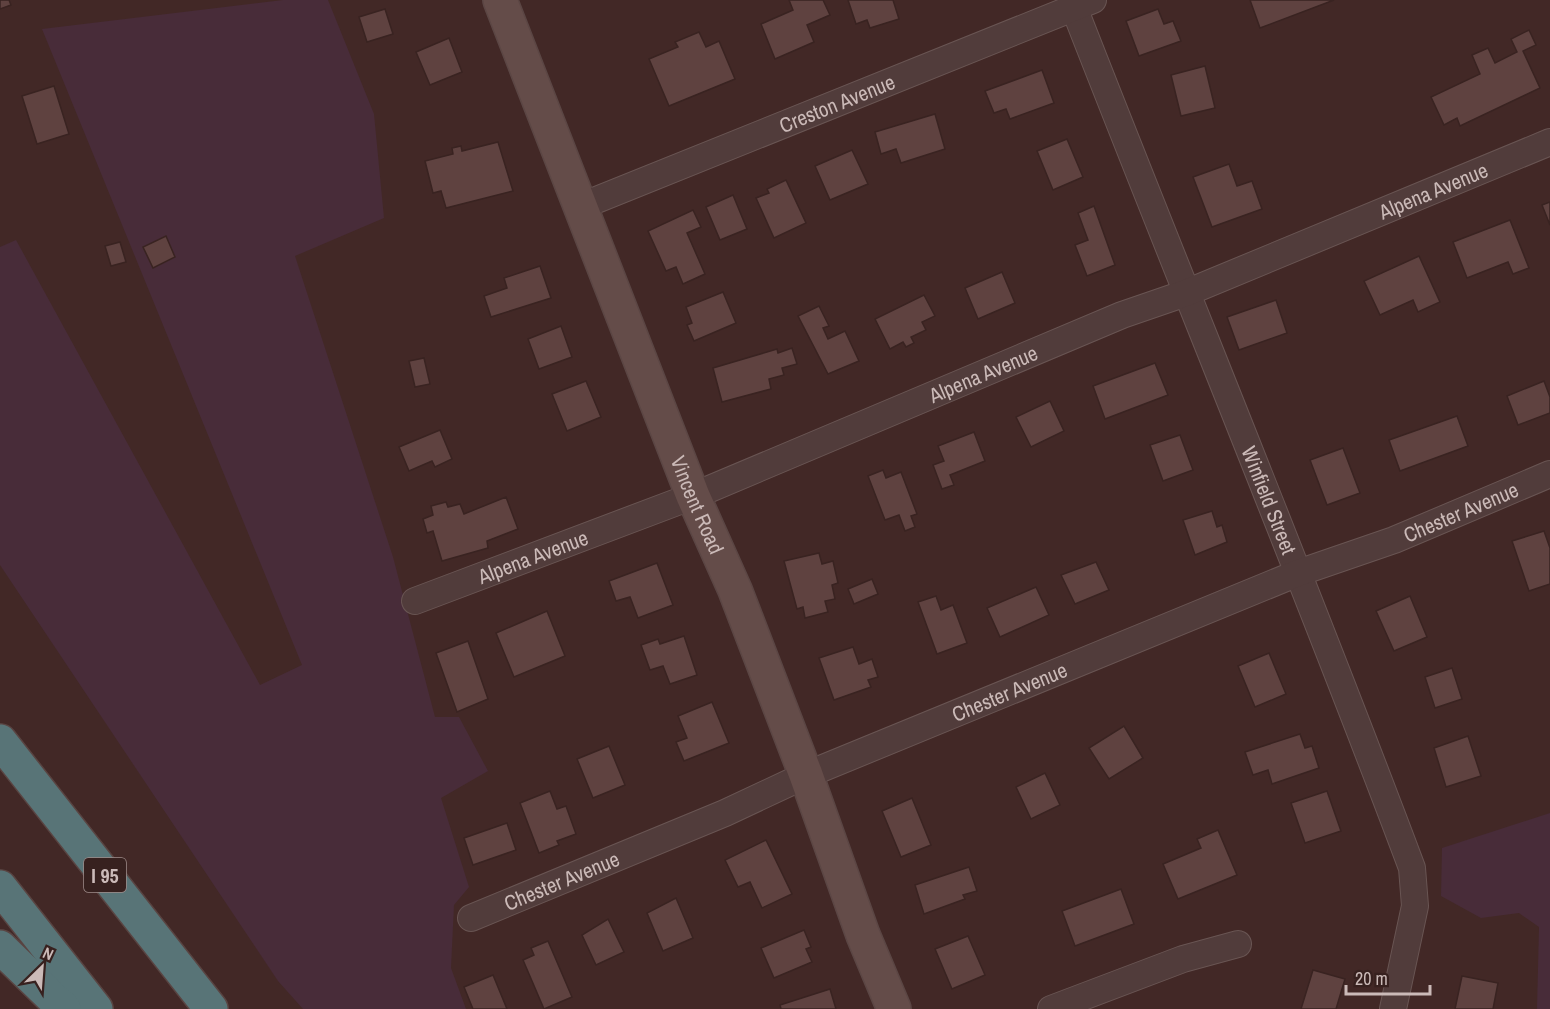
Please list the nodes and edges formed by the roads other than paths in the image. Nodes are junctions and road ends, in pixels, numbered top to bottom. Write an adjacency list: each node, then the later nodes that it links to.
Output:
1 (500, 0): 4 (street, Vincent Road)
2 (1079, 3): 4 (street, Creston Avenue); 5 (street, Winfield Street)
3 (1550, 142): 5 (street, Alpena Avenue)
4 (579, 207): 7 (street, Vincent Road)
5 (1186, 293): 7 (street, Alpena Avenue); 8 (street, Winfield Street)
6 (1550, 474): 8 (street, Chester Avenue)
7 (693, 496): 9 (street, Alpena Avenue); 11 (street, Vincent Road)
8 (1298, 573): 11 (street, Chester Avenue); 21 (street, Winfield Street)
9 (415, 601)
10 (0, 741): 18 (highway, I 95)
11 (806, 775): 13 (street, Chester Avenue); 19 (street, Vincent Road)
12 (0, 887): 17 (highway)
13 (471, 918)
14 (1238, 944): 20 (street)
15 (0, 947): 16 (highway)
16 (64, 1009)
17 (96, 1009)
18 (211, 1009)
19 (894, 1009)
20 (1051, 1009)
21 (1393, 1009)

